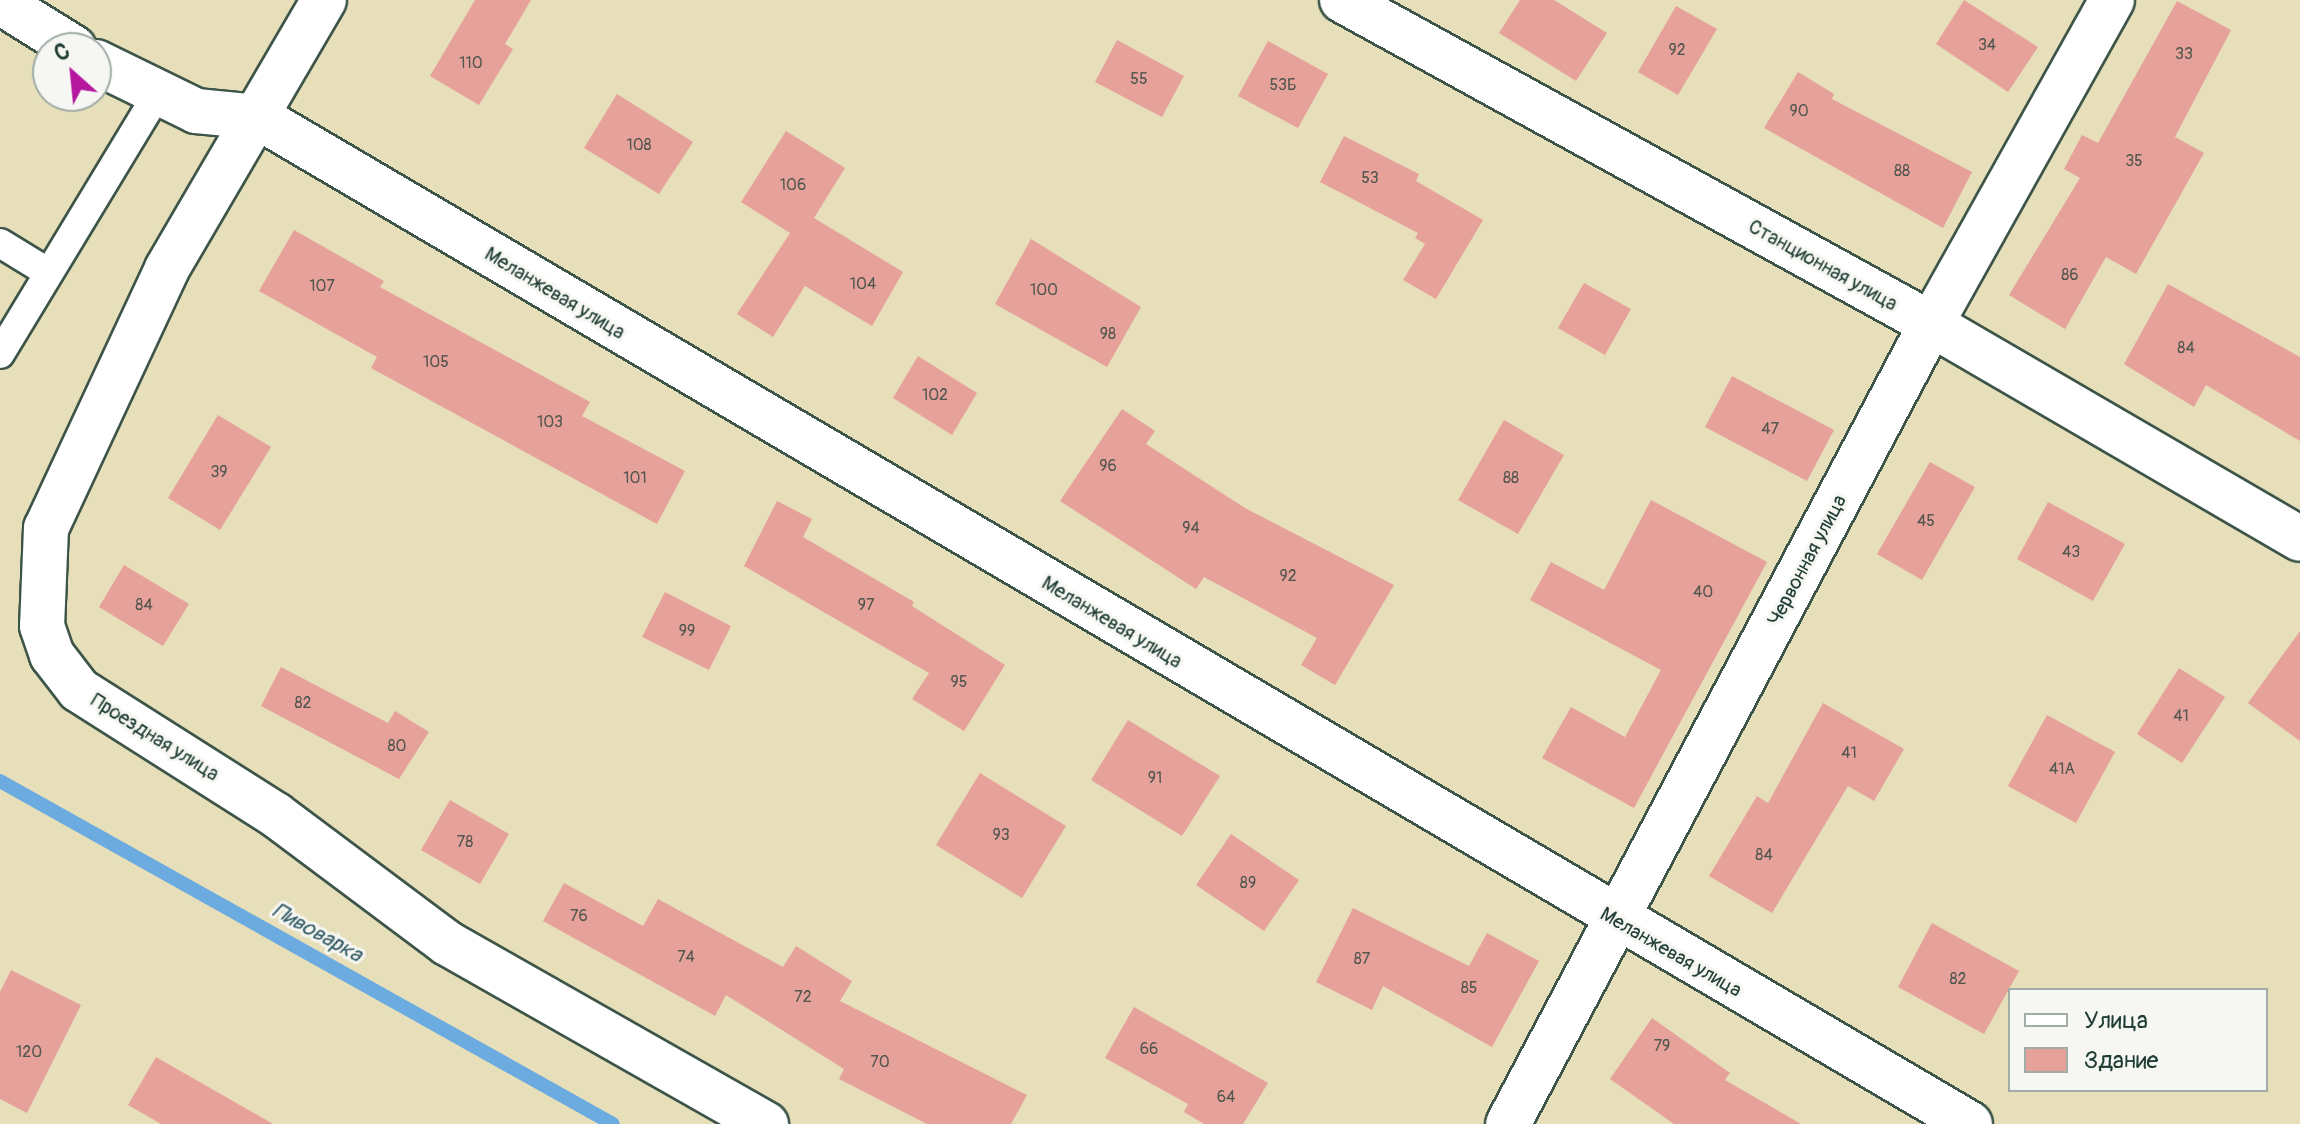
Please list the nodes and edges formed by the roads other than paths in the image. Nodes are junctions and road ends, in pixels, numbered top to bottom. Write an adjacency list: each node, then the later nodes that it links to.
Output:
1 (324, 0): 8 (street, Проездная улица)
2 (1342, 0): 11 (street, Станционная улица)
3 (2112, 0): 11 (street, Червонная улица)
4 (20, 7): 5 (street)
5 (53, 32)
6 (112, 71): 7 (street)
7 (157, 95): 8 (street); 10 (lane)
8 (258, 117): 14 (street, Меланжевая улица); 15 (street, Проездная улица)
9 (0, 243): 10 (lane)
10 (49, 273): 12 (lane)
11 (1931, 324): 13 (street, Станционная улица); 14 (street, Червонная улица)
12 (0, 354)
13 (2300, 539)
14 (1617, 921): 16 (street, Червонная улица); 17 (street, Меланжевая улица)
15 (766, 1124)
16 (1508, 1124)
17 (1970, 1124)

